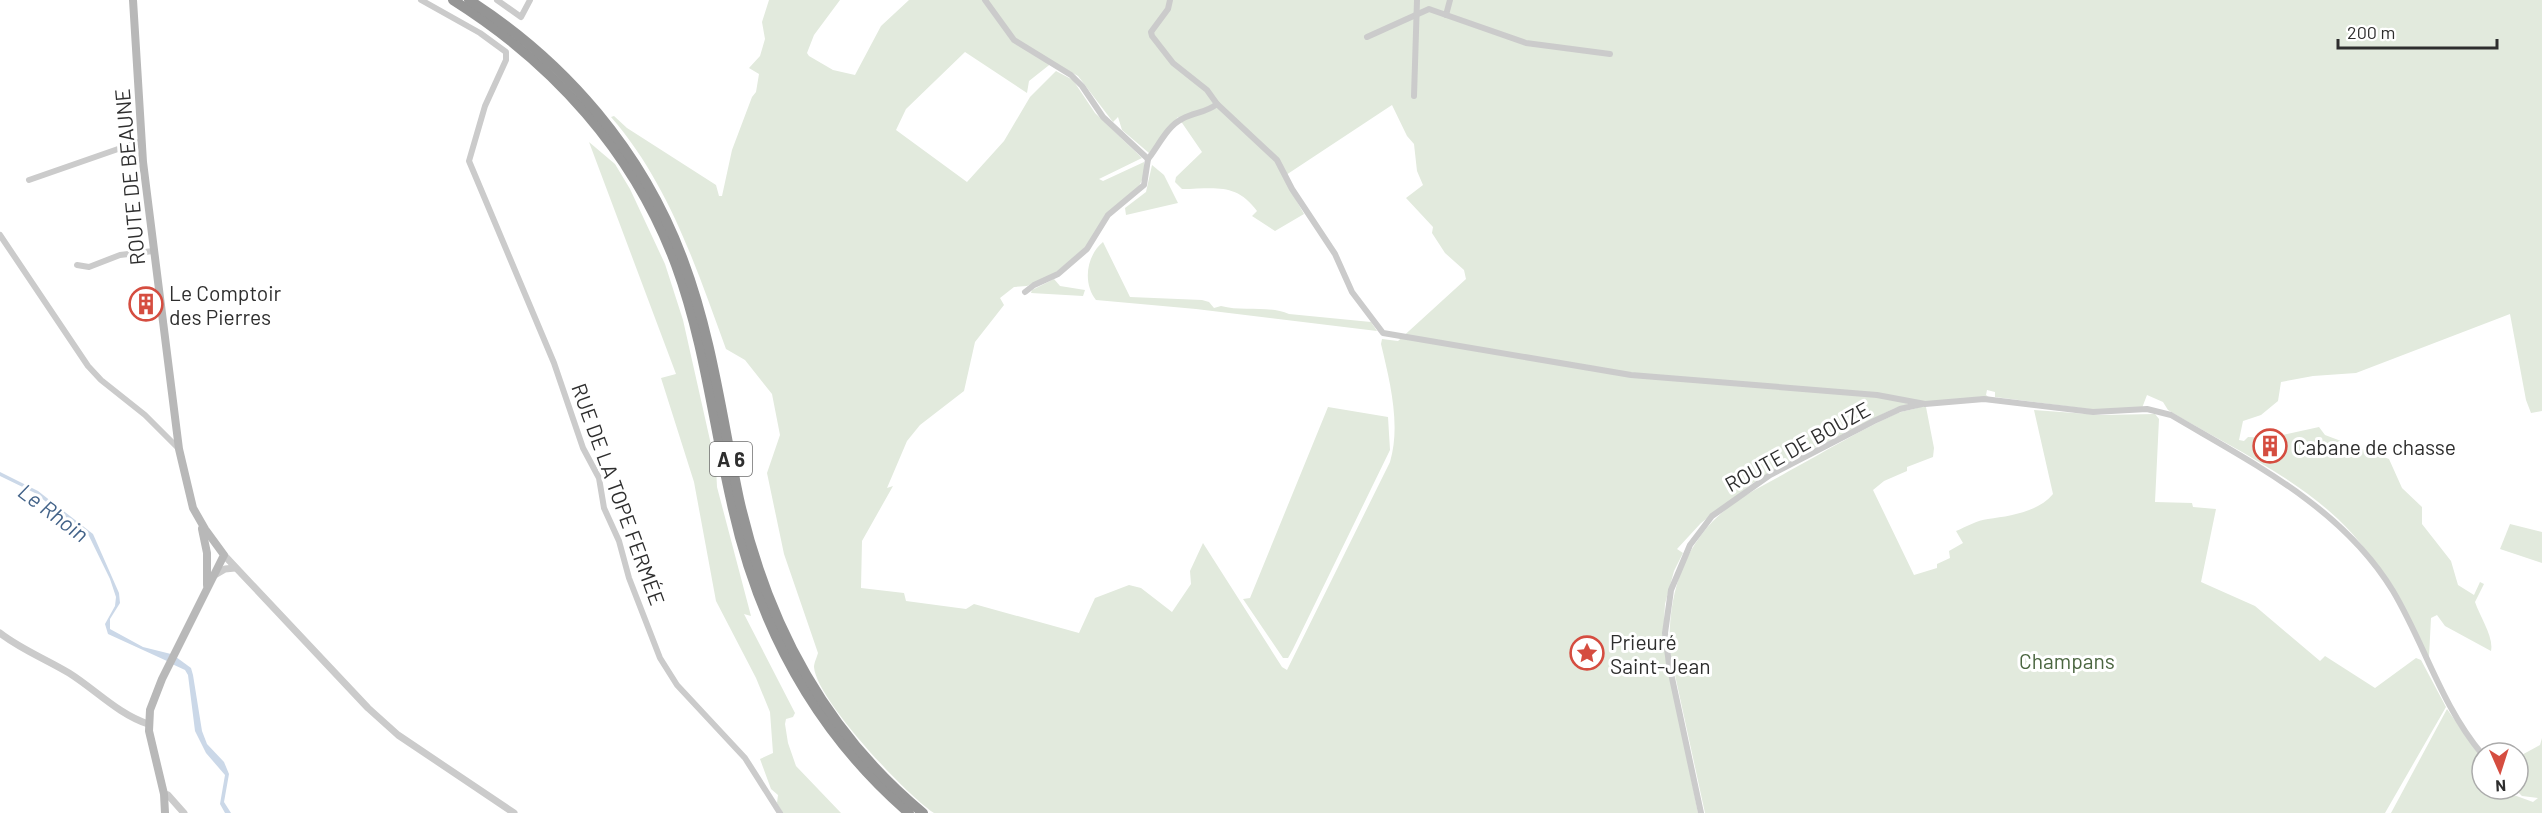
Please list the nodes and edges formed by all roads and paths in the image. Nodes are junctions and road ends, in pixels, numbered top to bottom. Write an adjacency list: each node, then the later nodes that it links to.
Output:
1 (133, 0): 17 (main road, ROUTE DE BEAUNE)
2 (421, 0): 39 (street, RUE DE LA TOPE FERMÉE)
3 (453, 0): 40 (highway, A 6)
4 (469, 0): 41 (highway, A 6)
5 (497, 0): 6 (street)
6 (530, 0)
7 (985, 0): 18 (street)
8 (1170, 0): 16 (street)
9 (1417, 0): 11 (street)
10 (1450, 0): 12 (street)
11 (1416, 14): 12 (street); 13 (street); 15 (street)
12 (1446, 15): 14 (street)
13 (1367, 38)
14 (1610, 54)
15 (1414, 96)
16 (1217, 104): 18 (street); 24 (street)
17 (141, 141): 19 (street); 21 (main road, ROUTE DE BEAUNE)
18 (1148, 159): 23 (street)
19 (28, 180)
20 (0, 235): 25 (street)
21 (153, 251): 22 (street); 25 (main road, ROUTE DE BEAUNE)
22 (77, 265)
23 (1025, 292)
24 (1925, 404): 34 (street); 42 (street, ROUTE DE BOUZE)
25 (179, 449): 26 (main road, ROUTE DE BEAUNE)
26 (201, 523): 27 (main road, ROUTE DE BEAUNE); 28 (main road)
27 (223, 554): 28 (main road); 29 (street); 30 (main road)
28 (207, 562): 31 (main road)
29 (235, 568): 30 (street); 38 (street)
30 (213, 576): 31 (main road)
31 (207, 585): 33 (main road)
32 (0, 633): 33 (street)
33 (148, 724): 35 (main road)
34 (2473, 741)
35 (164, 795): 36 (main road); 37 (street)
36 (165, 813)
37 (184, 813)
38 (514, 813)
39 (780, 813)
40 (909, 813)
41 (922, 813)
42 (1701, 813)

